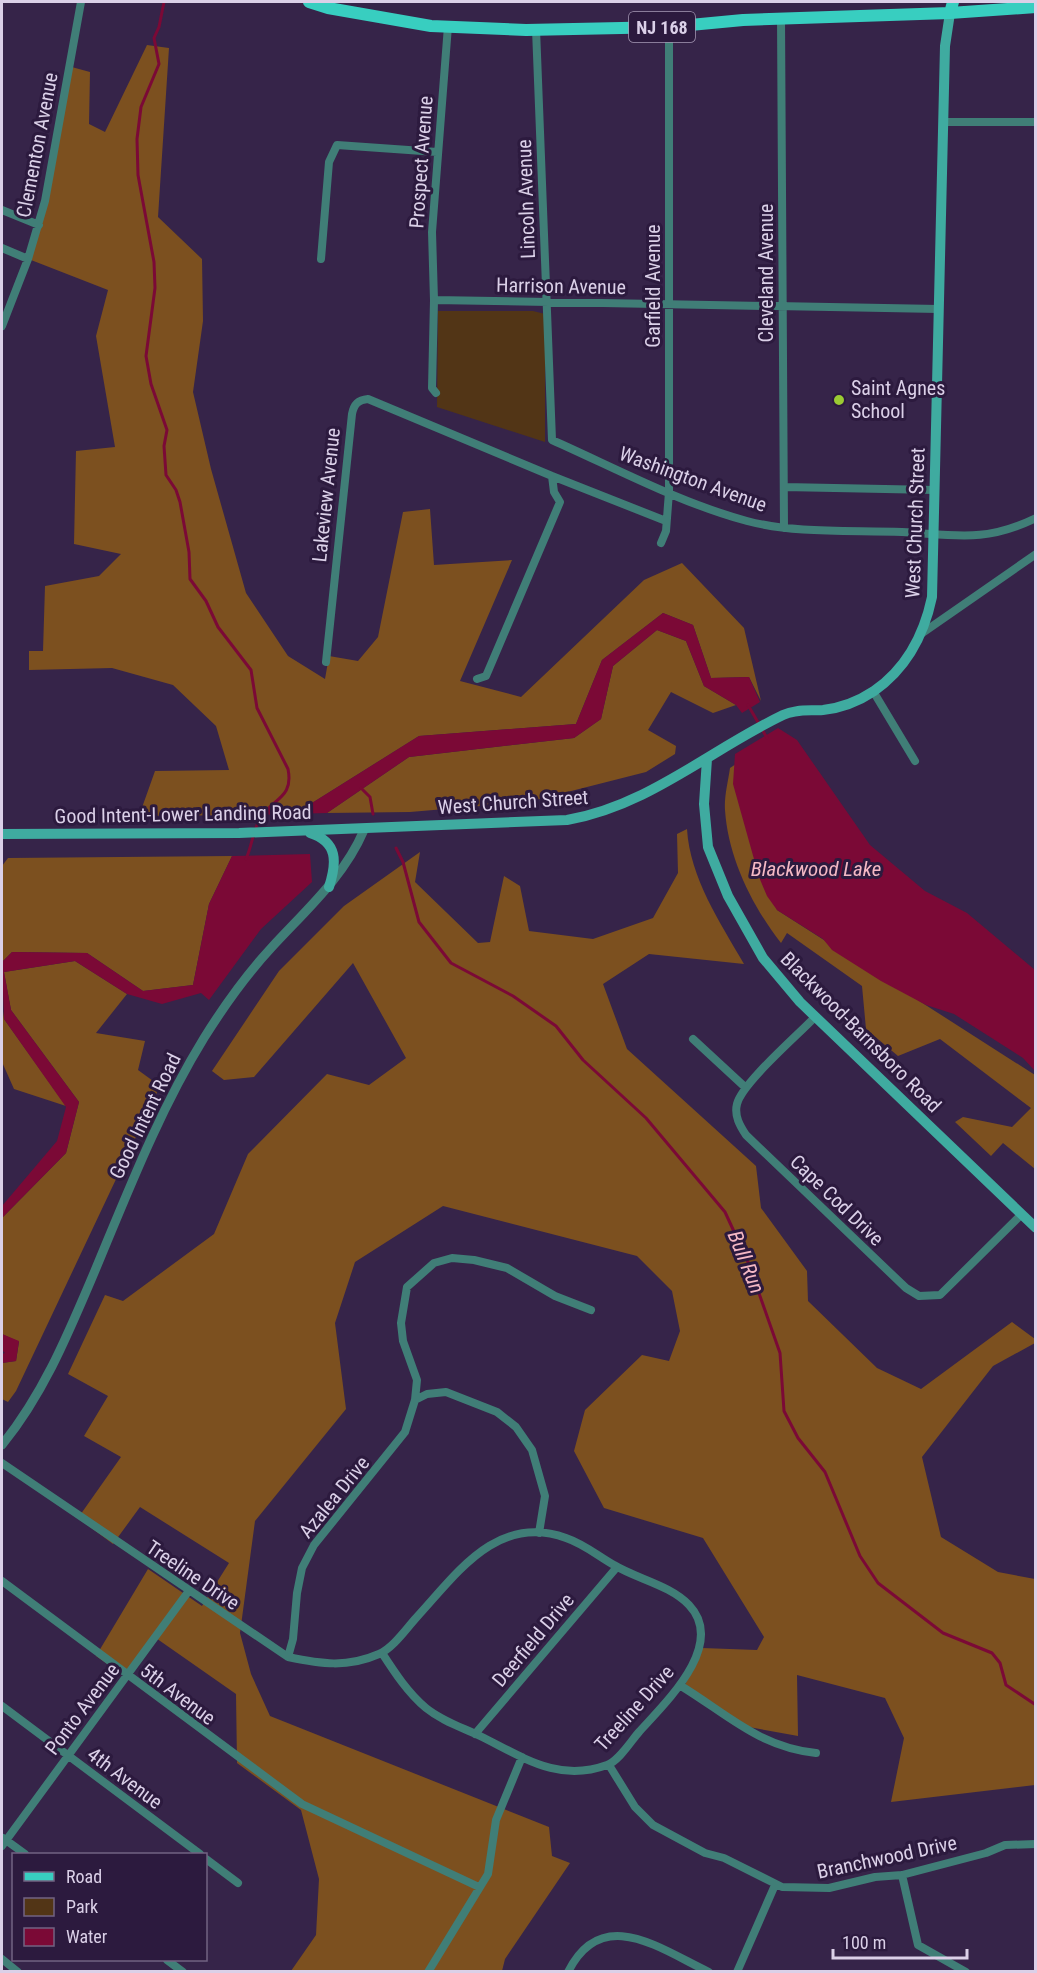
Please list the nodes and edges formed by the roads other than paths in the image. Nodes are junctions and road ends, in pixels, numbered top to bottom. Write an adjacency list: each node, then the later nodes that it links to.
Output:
1 (81, 2): 13 (street, Clementon Avenue)
2 (309, 2): 6 (main road, NJ 168)
3 (951, 7): 4 (main road, NJ 168); 5 (main road, NJ 168); 9 (main road, West Church Street)
4 (1035, 7)
5 (781, 18): 7 (main road, NJ 168); 20 (street, Cleveland Avenue)
6 (448, 26): 8 (main road, NJ 168); 11 (street, Prospect Avenue)
7 (669, 27): 8 (main road, NJ 168); 19 (street, Garfield Avenue)
8 (536, 29): 18 (street, Lincoln Avenue)
9 (943, 122): 10 (street); 21 (main road, West Church Street)
10 (1035, 122)
11 (437, 152): 16 (street); 17 (street, Prospect Avenue)
12 (2, 210): 13 (street)
13 (39, 225): 15 (street, Clementon Avenue)
14 (2, 248): 15 (street)
15 (28, 258): 22 (street, Clementon Avenue)
16 (321, 259)
17 (434, 300): 18 (street, Harrison Avenue); 23 (street)
18 (546, 302): 19 (street, Harrison Avenue); 24 (street, Lincoln Avenue)
19 (669, 305): 20 (street, Harrison Avenue); 28 (street, Garfield Avenue)
20 (783, 307): 21 (street, Harrison Avenue); 26 (street, Cleveland Avenue)
21 (939, 309): 27 (main road, West Church Street)
22 (2, 326)
23 (436, 393)
24 (552, 440): 28 (street, Washington Avenue)
25 (552, 476): 30 (street); 36 (street, Lakeview Avenue); 37 (street)
26 (784, 487): 27 (street); 31 (street, Cleveland Avenue)
27 (935, 490): 32 (main road, West Church Street)
28 (669, 492): 30 (street, Garfield Avenue); 31 (street, Washington Avenue)
29 (1035, 518): 32 (street, Washington Avenue)
30 (666, 521): 33 (street, Garfield Avenue)
31 (784, 528): 32 (street, Washington Avenue)
32 (935, 534): 35 (main road, West Church Street)
33 (661, 543)
34 (1035, 554): 35 (street)
35 (920, 635): 38 (main road, West Church Street)
36 (326, 662)
37 (477, 679)
38 (873, 691): 39 (main road, West Church Street); 40 (street)
39 (707, 759): 41 (main road, West Church Street); 45 (main road, Blackwood-Barnsboro Road)
40 (915, 761)
41 (364, 830): 42 (main road, Good Intent-Lower Landing Road); 44 (street, Good Intent Road)
42 (304, 831): 43 (main road, Good Intent-Lower Landing Road); 44 (main road)
43 (2, 834)
44 (329, 887): 52 (street, Good Intent Road)
45 (815, 1017): 47 (street, Cape Cod Drive); 48 (main road, Blackwood-Barnsboro Road)
46 (693, 1039): 47 (street)
47 (746, 1088): 48 (street, Cape Cod Drive)
48 (1021, 1215): 49 (main road, Blackwood-Barnsboro Road)
49 (1035, 1228)
50 (591, 1310): 51 (street, Azalea Drive)
51 (415, 1400): 54 (street); 59 (street, Azalea Drive)
52 (2, 1444)
53 (2, 1463): 57 (street, Treeline Drive)
54 (539, 1533): 55 (street, Treeline Drive); 58 (street, Treeline Drive)
55 (617, 1567): 61 (street, Treeline Drive); 63 (street, Deerfield Drive)
56 (2, 1581): 60 (street, 5th Avenue)
57 (188, 1592): 59 (street, Treeline Drive); 60 (street, Ponto Avenue)
58 (382, 1653): 59 (street, Treeline Drive); 63 (street, Treeline Drive)
59 (288, 1657)
60 (127, 1677): 65 (street, Ponto Avenue); 76 (street, 5th Avenue)
61 (681, 1686): 64 (street); 67 (street, Treeline Drive)
62 (2, 1707): 65 (street, 4th Avenue)
63 (475, 1734): 66 (street, Treeline Drive)
64 (816, 1753)
65 (68, 1756): 68 (street, Ponto Avenue); 71 (street, 4th Avenue)
66 (522, 1757): 67 (street, Treeline Drive); 76 (street)
67 (609, 1765): 75 (street, Branchwood Drive)
68 (3, 1841): 70 (street)
69 (1035, 1844): 73 (street, Branchwood Drive)
70 (23, 1853)
71 (199, 1853)
72 (207, 1860): 74 (street)
73 (902, 1875): 75 (street, Branchwood Drive); 85 (street)
74 (238, 1883)
75 (775, 1885): 84 (street)
76 (479, 1887): 81 (street)
77 (2, 1959): 79 (street)
78 (170, 1961): 80 (street)
79 (18, 1971)
80 (183, 1971)
81 (428, 1971)
82 (568, 1971): 83 (street)
83 (709, 1971)
84 (737, 1971)
85 (966, 1971)

